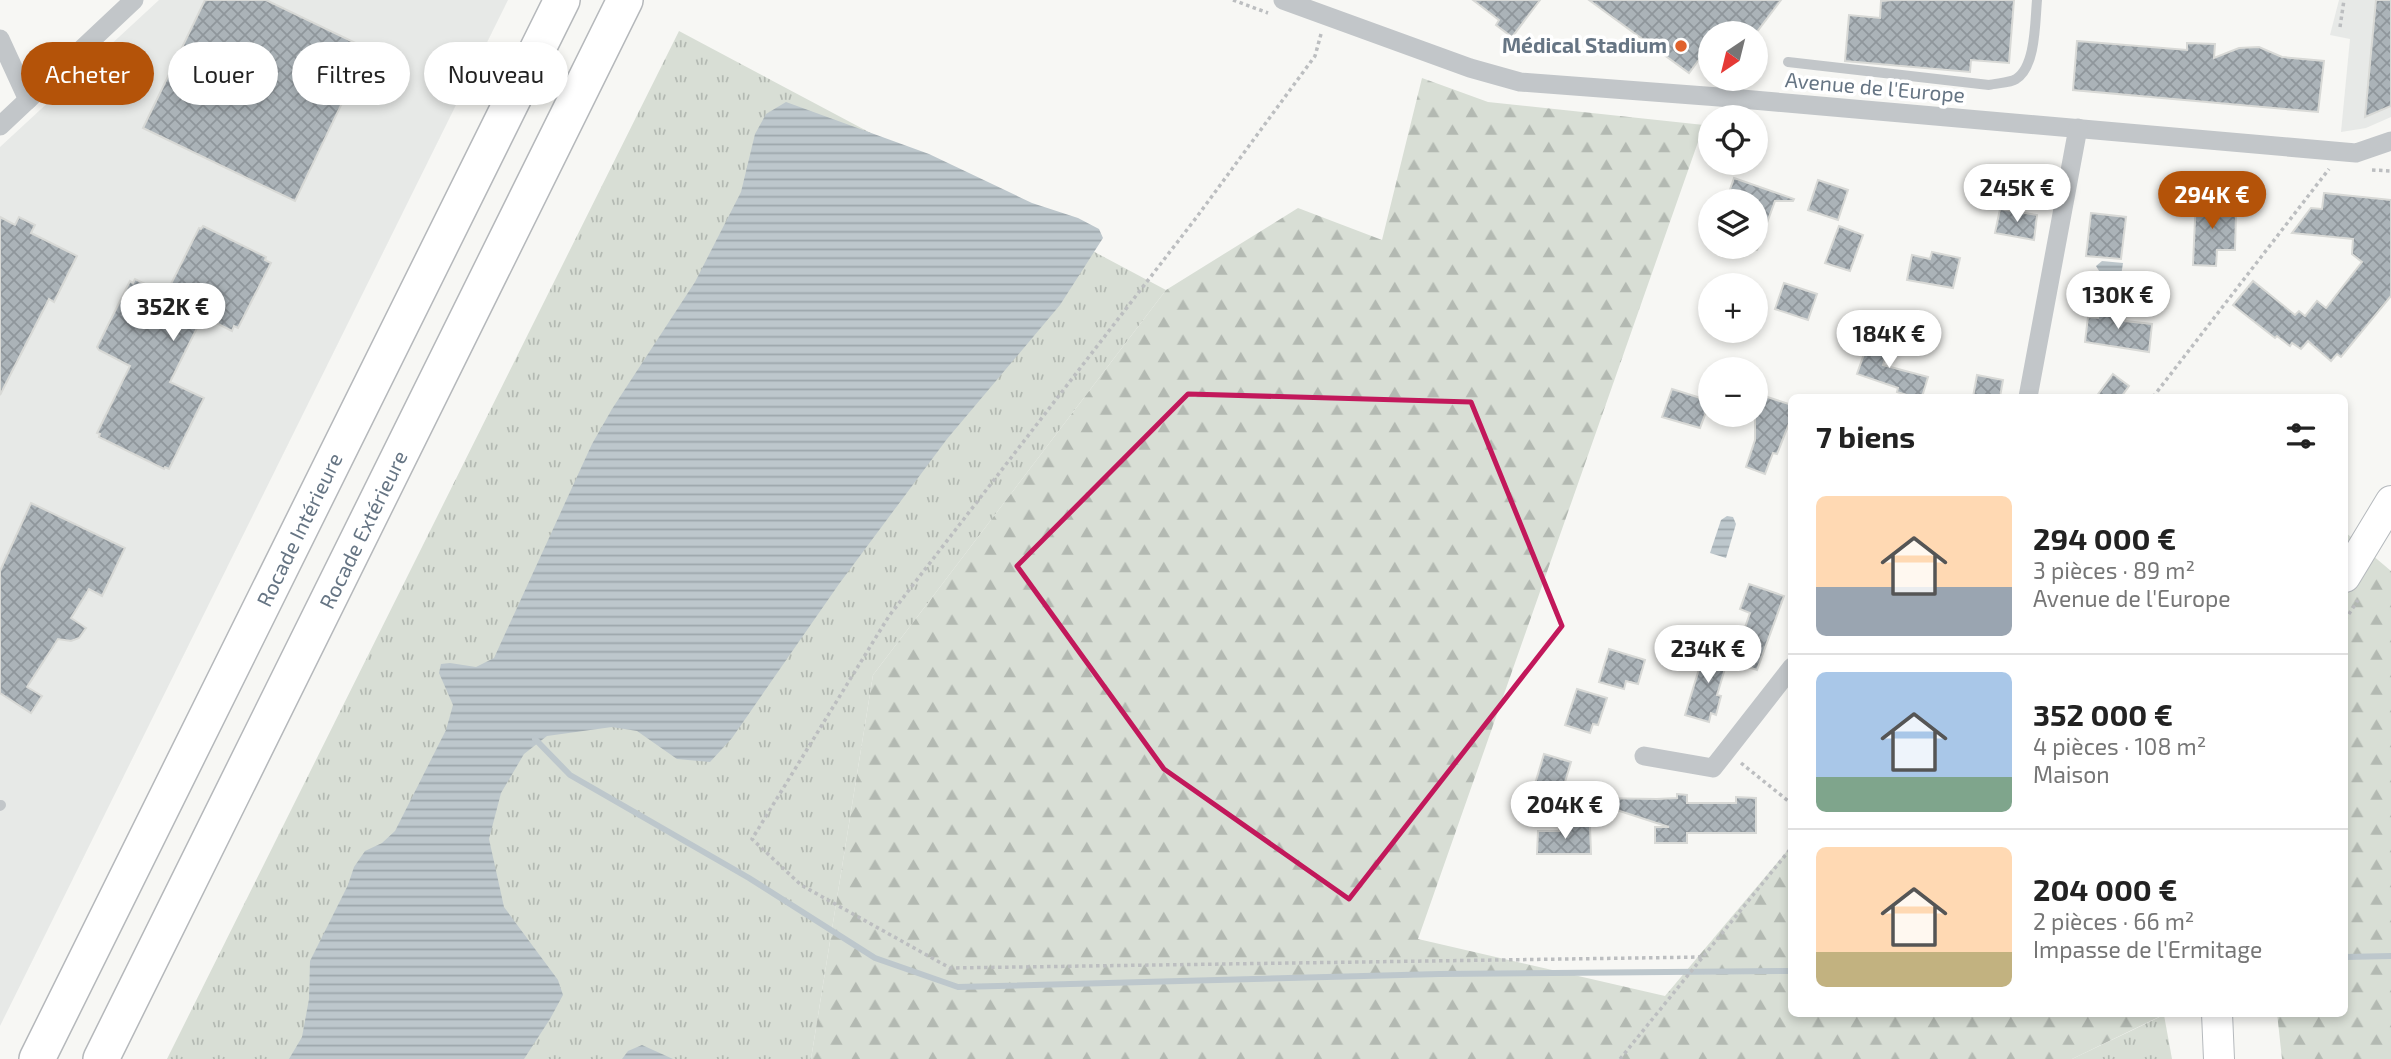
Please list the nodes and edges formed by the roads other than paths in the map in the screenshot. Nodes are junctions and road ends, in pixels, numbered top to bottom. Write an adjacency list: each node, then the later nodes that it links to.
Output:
1 (134, 0): 9 (street)
2 (562, 0): 22 (highway, Rocade Intérieure)
3 (625, 0): 23 (highway, Rocade Extérieure)
4 (1283, 0): 7 (street, Avenue de l'Europe)
5 (1337, 0): 7 (street)
6 (2037, 0): 10 (lane)
7 (1325, 16): 14 (street, Avenue de l'Europe)
8 (0, 39): 11 (street)
9 (89, 42)
10 (1788, 62)
11 (21, 85)
12 (23, 105): 13 (street)
13 (0, 126)
14 (2078, 128): 15 (street, Avenue de l'Europe); 16 (street)
15 (2391, 141)
16 (2029, 394)
17 (2391, 501): 18 (main road)
18 (2348, 572)
19 (1788, 672): 20 (street)
20 (1644, 756)
21 (2217, 1017): 24 (main road)
22 (37, 1059)
23 (101, 1059)
24 (2219, 1059)

